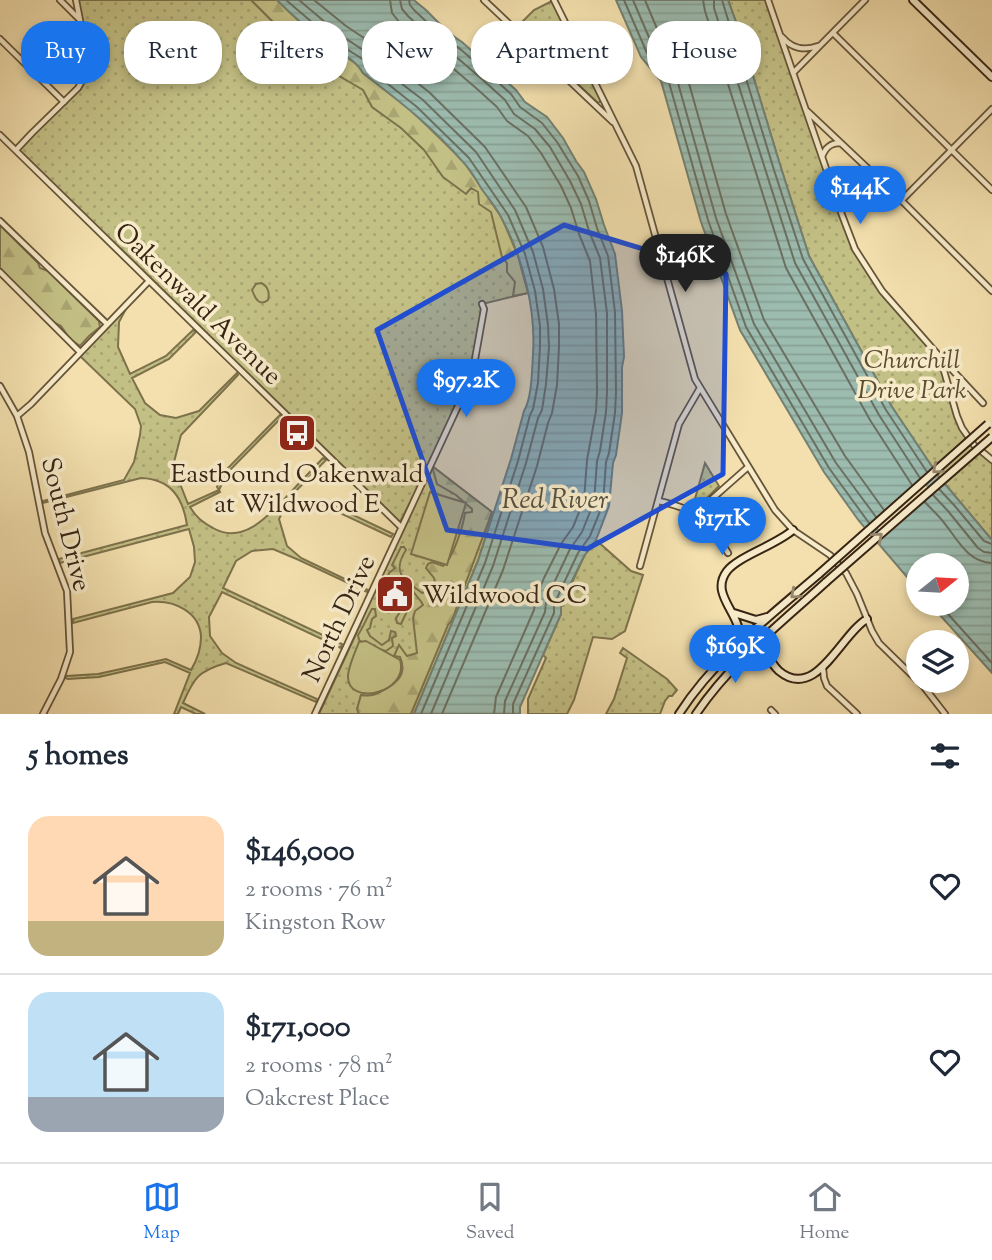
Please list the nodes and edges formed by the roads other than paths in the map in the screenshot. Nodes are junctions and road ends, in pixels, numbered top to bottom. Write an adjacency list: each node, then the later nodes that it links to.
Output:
1 (60, 0): 8 (street)
2 (76, 0): 8 (street)
3 (484, 0): 9 (street)
4 (554, 0): 10 (street)
5 (768, 0): 12 (street)
6 (865, 0): 11 (street)
7 (913, 0): 16 (main road)
8 (80, 20): 19 (street)
9 (507, 21)
10 (565, 21)
11 (832, 33): 14 (street); 26 (street)
12 (780, 34): 14 (street); 15 (street)
13 (0, 39): 19 (street)
14 (822, 44): 15 (street)
15 (793, 73): 20 (street)
16 (992, 77)
17 (574, 84): 22 (street)
18 (596, 84): 22 (street)
19 (64, 102): 25 (street)
20 (806, 109): 24 (street); 27 (street)
21 (992, 109): 26 (street)
22 (617, 125): 39 (street)
23 (0, 135): 25 (street, Oakenwald Avenue)
24 (841, 143): 27 (street); 29 (street)
25 (16, 150): 32 (street, Oakenwald Avenue)
26 (952, 150): 28 (street); 29 (street)
27 (822, 157): 37 (street)
28 (992, 190)
29 (901, 201): 33 (street)
30 (0, 221): 35 (street)
31 (0, 272): 36 (street)
32 (149, 281): 35 (street); 48 (street, Oakenwald Avenue)
33 (992, 291)
34 (482, 304): 48 (street, North Drive)
35 (107, 324): 36 (street)
36 (80, 352): 41 (street)
37 (940, 357): 40 (street); 44 (street)
38 (0, 386): 41 (street, South Drive)
39 (700, 388): 45 (street); 46 (street)
40 (983, 403)
41 (17, 416): 60 (street, South Drive)
42 (990, 422): 53 (main road, one-way to 53, bridge)
43 (992, 437): 55 (main road, one-way to 43, bridge)
44 (992, 460)
45 (748, 467): 47 (street); 49 (street)
46 (659, 501): 47 (street); 51 (street)
47 (696, 513): 50 (street)
48 (401, 527): 61 (street, North Drive)
49 (793, 530): 52 (main road); 54 (street)
50 (727, 553)
51 (640, 566)
52 (733, 612): 53 (main road); 56 (main road)
53 (772, 615): 56 (main road)
54 (867, 620): 59 (main road); 65 (street)
55 (766, 636): 57 (main road); 58 (main road)
56 (739, 644): 62 (main road)
57 (749, 652): 58 (main road); 63 (main road)
58 (772, 662): 59 (main road)
59 (823, 667): 64 (street)
60 (43, 714)
61 (315, 714)
62 (679, 714)
63 (696, 714)
64 (857, 714)
65 (945, 714)

